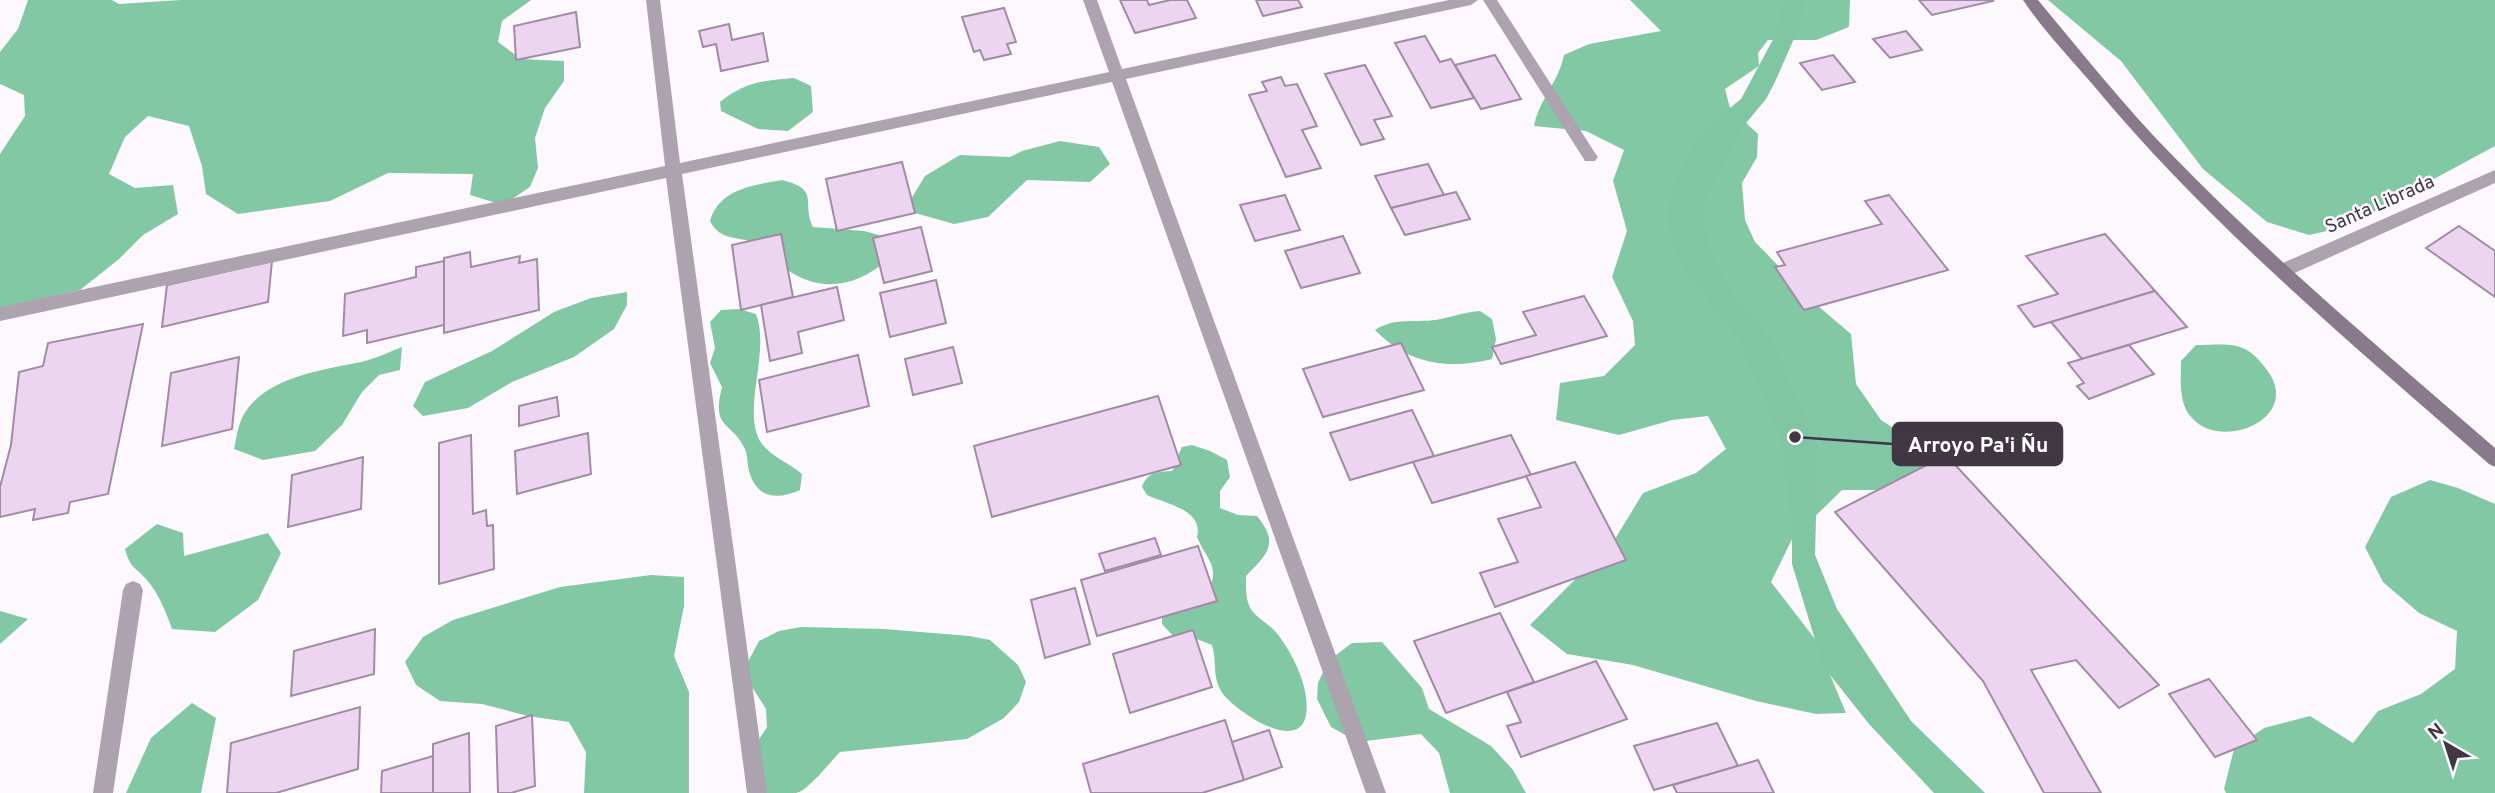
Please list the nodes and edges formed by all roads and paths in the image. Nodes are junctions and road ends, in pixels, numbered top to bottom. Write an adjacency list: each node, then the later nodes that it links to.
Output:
1 (653, 0): 8 (street)
2 (1090, 0): 6 (street)
3 (1471, 0): 6 (street)
4 (1490, 0): 7 (street)
5 (2030, 0): 10 (main road)
6 (1118, 77): 8 (street); 16 (street)
7 (1590, 157)
8 (673, 168): 11 (street); 15 (street)
9 (2495, 176): 10 (street, Santa Librada)
10 (2282, 271): 12 (main road)
11 (0, 314)
12 (2495, 459)
13 (134, 590): 14 (street)
14 (103, 793)
15 (757, 793)
16 (1376, 793)

